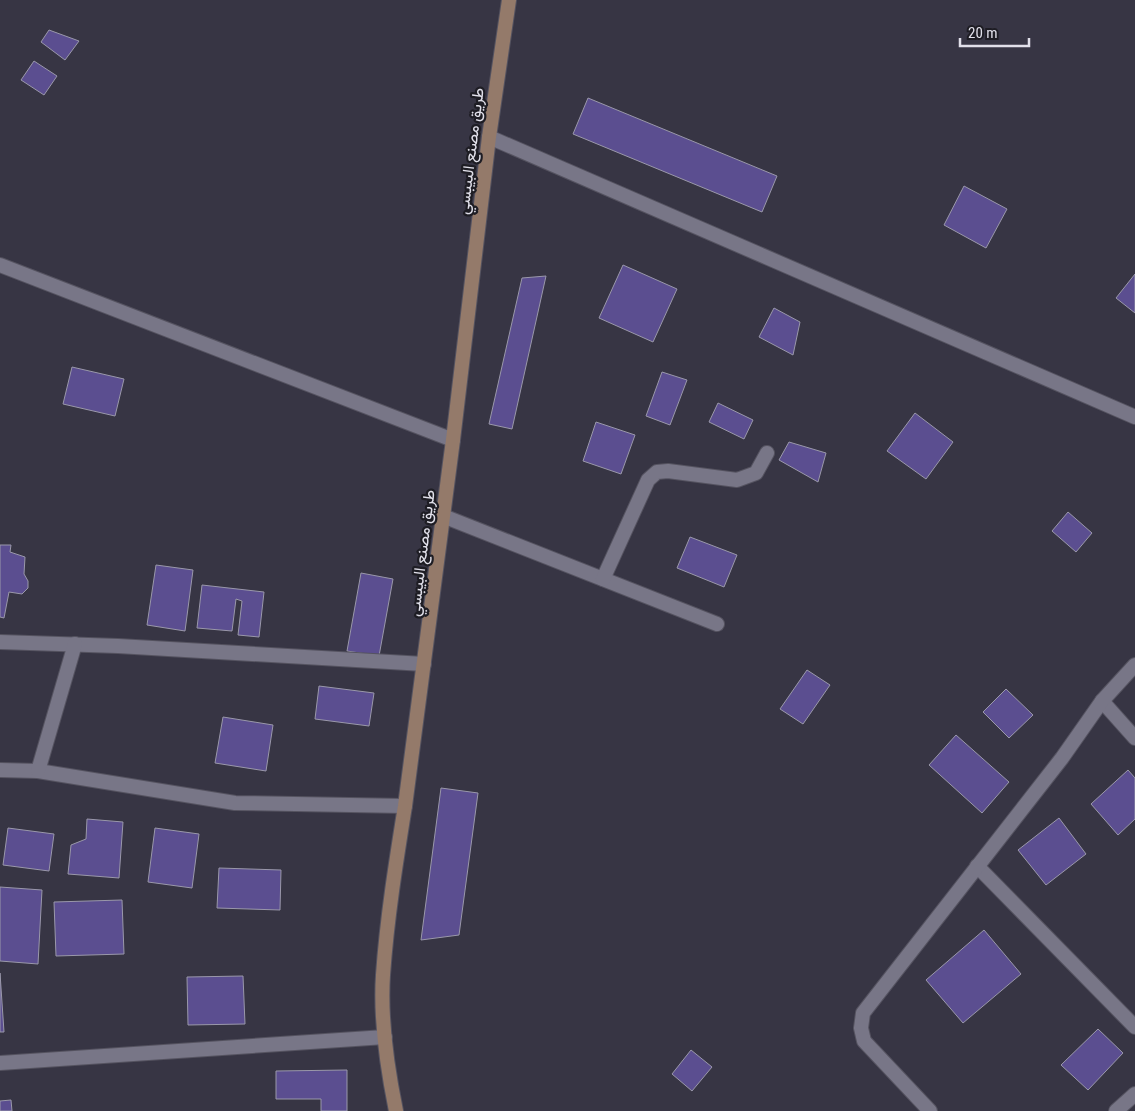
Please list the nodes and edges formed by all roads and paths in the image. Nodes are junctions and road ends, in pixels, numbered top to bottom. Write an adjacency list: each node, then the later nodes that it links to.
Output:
1 (509, 0): 2 (main road, طريق مصنع البيبسي)
2 (489, 137): 4 (street); 5 (main road, طريق مصنع البيبسي)
3 (0, 265): 5 (street)
4 (1135, 418)
5 (453, 440): 7 (main road, طريق مصنع البيبسي)
6 (767, 453): 8 (street)
7 (443, 516): 8 (street); 12 (main road, طريق مصنع البيبسي)
8 (603, 579): 9 (street)
9 (717, 624)
10 (0, 642): 11 (street)
11 (75, 644): 12 (street); 17 (street)
12 (424, 664): 18 (main road, طريق مصنع البيبسي)
13 (1135, 665): 14 (street)
14 (1102, 701): 15 (street); 19 (street)
15 (1135, 738)
16 (0, 770): 17 (street)
17 (38, 771): 18 (street)
18 (405, 806): 21 (main road, طريق مصنع البيبسي)
19 (977, 866): 20 (street); 25 (street)
20 (1135, 1028)
21 (385, 1037): 22 (street); 24 (main road, طريق مصنع البيبسي)
22 (0, 1063)
23 (1135, 1094): 26 (street)
24 (396, 1111)
25 (930, 1111)
26 (1116, 1111)

